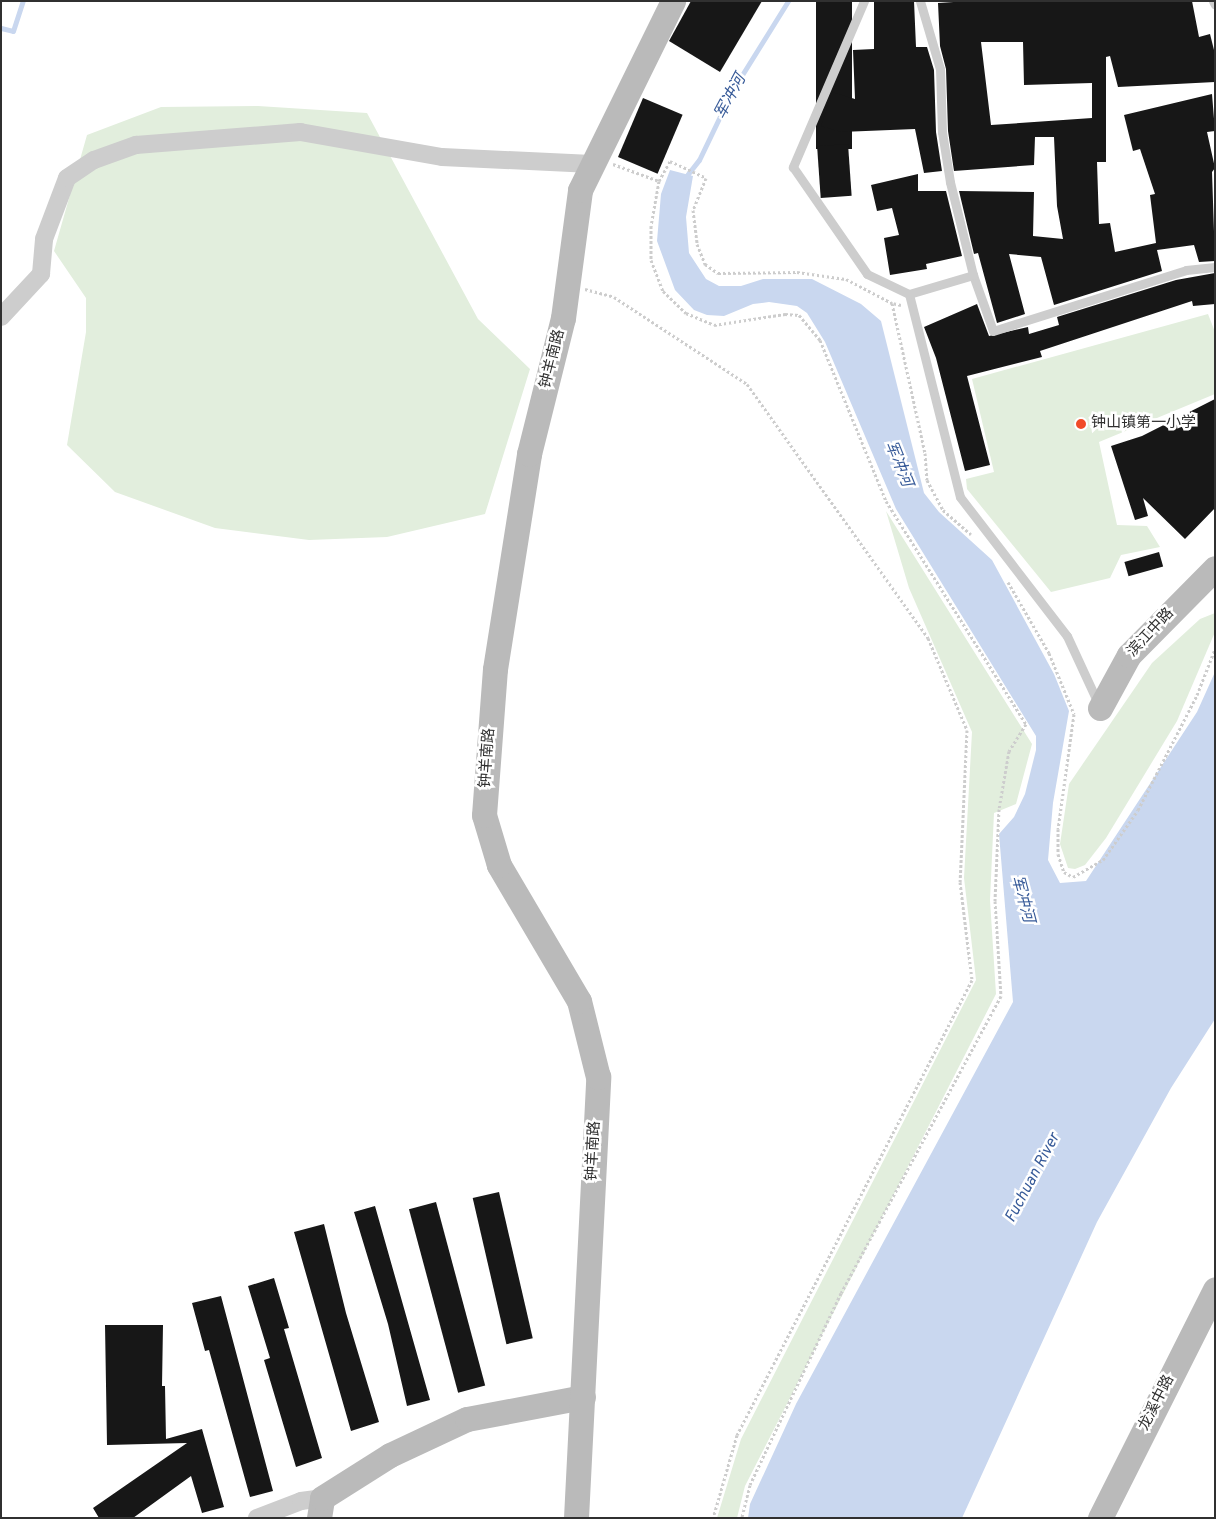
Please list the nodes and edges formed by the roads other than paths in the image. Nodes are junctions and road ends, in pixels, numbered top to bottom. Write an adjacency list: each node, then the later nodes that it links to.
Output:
1 (673, 1): 6 (main road, 钟羊南路)
2 (864, 1): 9 (lane)
3 (920, 1): 8 (lane)
4 (1213, 1): 5 (lane)
5 (1215, 5)
6 (594, 161): 10 (street); 15 (main road, 钟羊南路)
7 (1215, 267): 8 (lane)
8 (973, 275): 9 (lane)
9 (909, 294): 12 (lane)
10 (1, 317)
11 (1215, 568): 12 (main road, 滨江中路)
12 (1100, 708)
13 (1215, 1289): 19 (main road, 龙溪中路)
14 (1215, 1323): 20 (main road, 龙溪中路)
15 (582, 1397): 16 (main road); 18 (main road, 钟羊南路)
16 (320, 1508): 17 (street)
17 (257, 1518)
18 (576, 1518)
19 (1100, 1518)
20 (1117, 1518)

